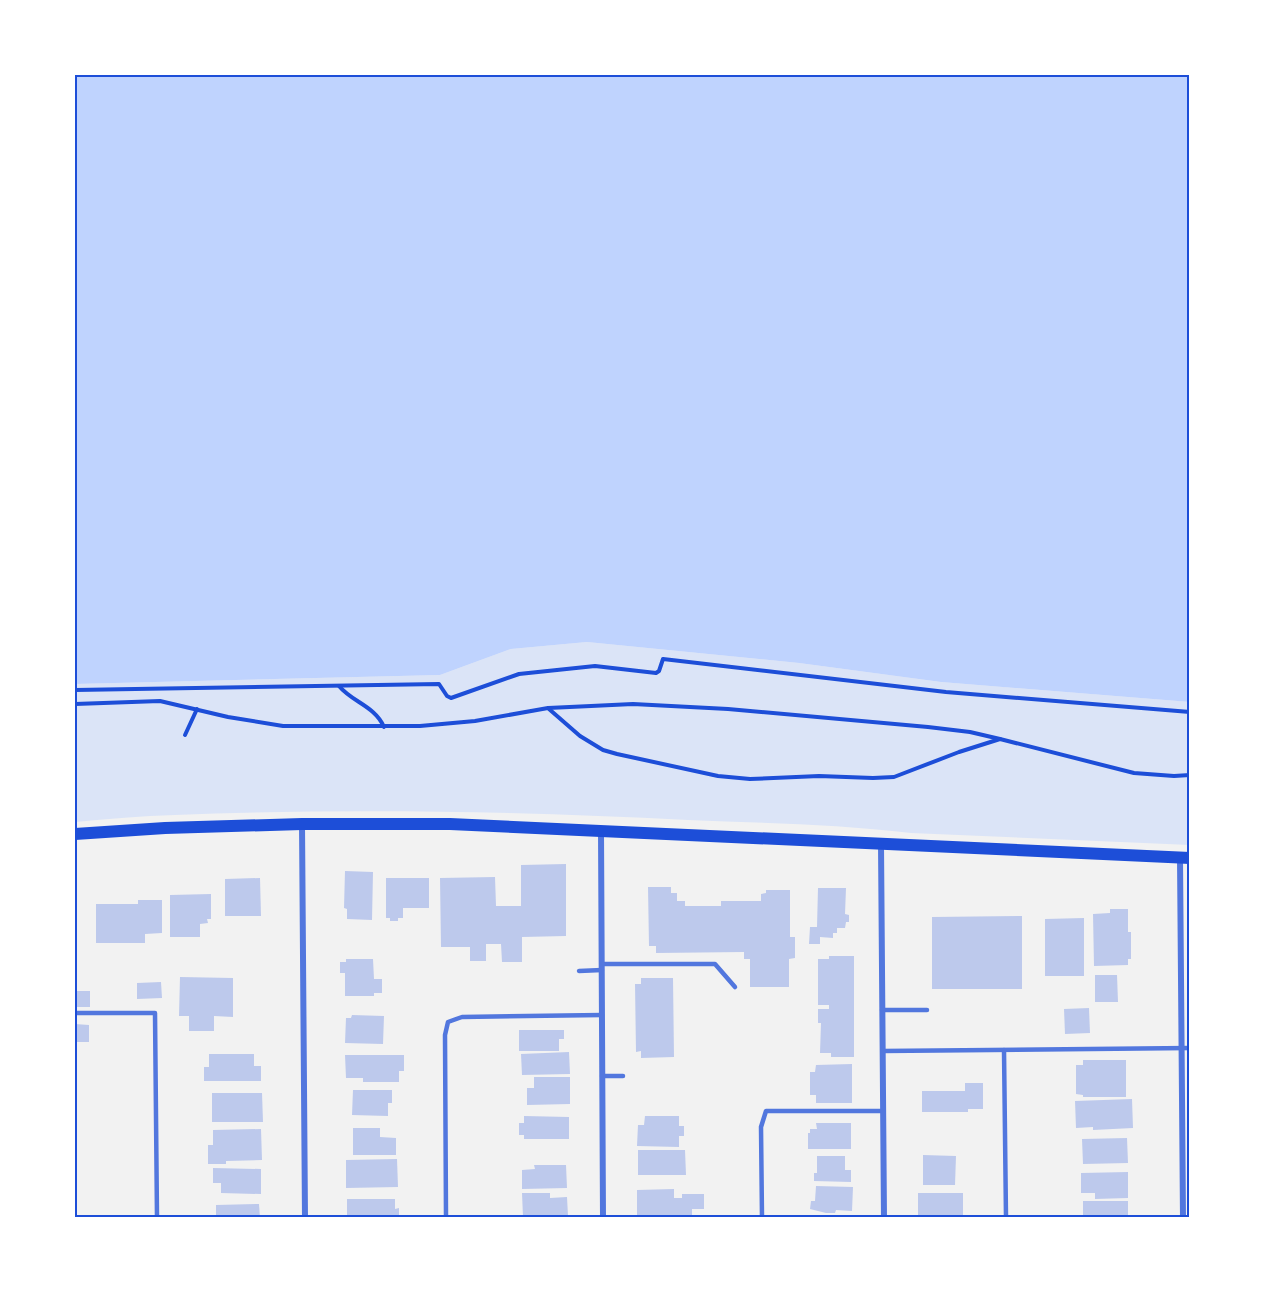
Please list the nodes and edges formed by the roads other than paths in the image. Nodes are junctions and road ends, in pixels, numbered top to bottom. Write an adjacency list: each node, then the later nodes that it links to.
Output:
1 (302, 824): 2 (main road); 3 (main road); 21 (street)
2 (601, 831): 4 (main road); 6 (street)
3 (75, 834)
4 (881, 844): 5 (main road); 9 (street)
5 (1185, 858): 13 (street)
6 (602, 967): 7 (lane); 8 (lane); 12 (street)
7 (579, 971)
8 (735, 987)
9 (882, 1010): 10 (lane); 16 (street)
10 (927, 1010)
11 (75, 1013): 20 (lane)
12 (602, 1015): 17 (street); 22 (lane)
13 (1182, 1048): 14 (lane); 15 (lane); 27 (street)
14 (1190, 1048)
15 (1004, 1050): 16 (lane); 26 (lane)
16 (883, 1051): 19 (street)
17 (602, 1076): 18 (lane); 23 (street)
18 (623, 1076)
19 (883, 1111): 24 (lane); 25 (street)
20 (157, 1218)
21 (305, 1218)
22 (446, 1218)
23 (603, 1218)
24 (762, 1218)
25 (884, 1218)
26 (1006, 1218)
27 (1183, 1218)

